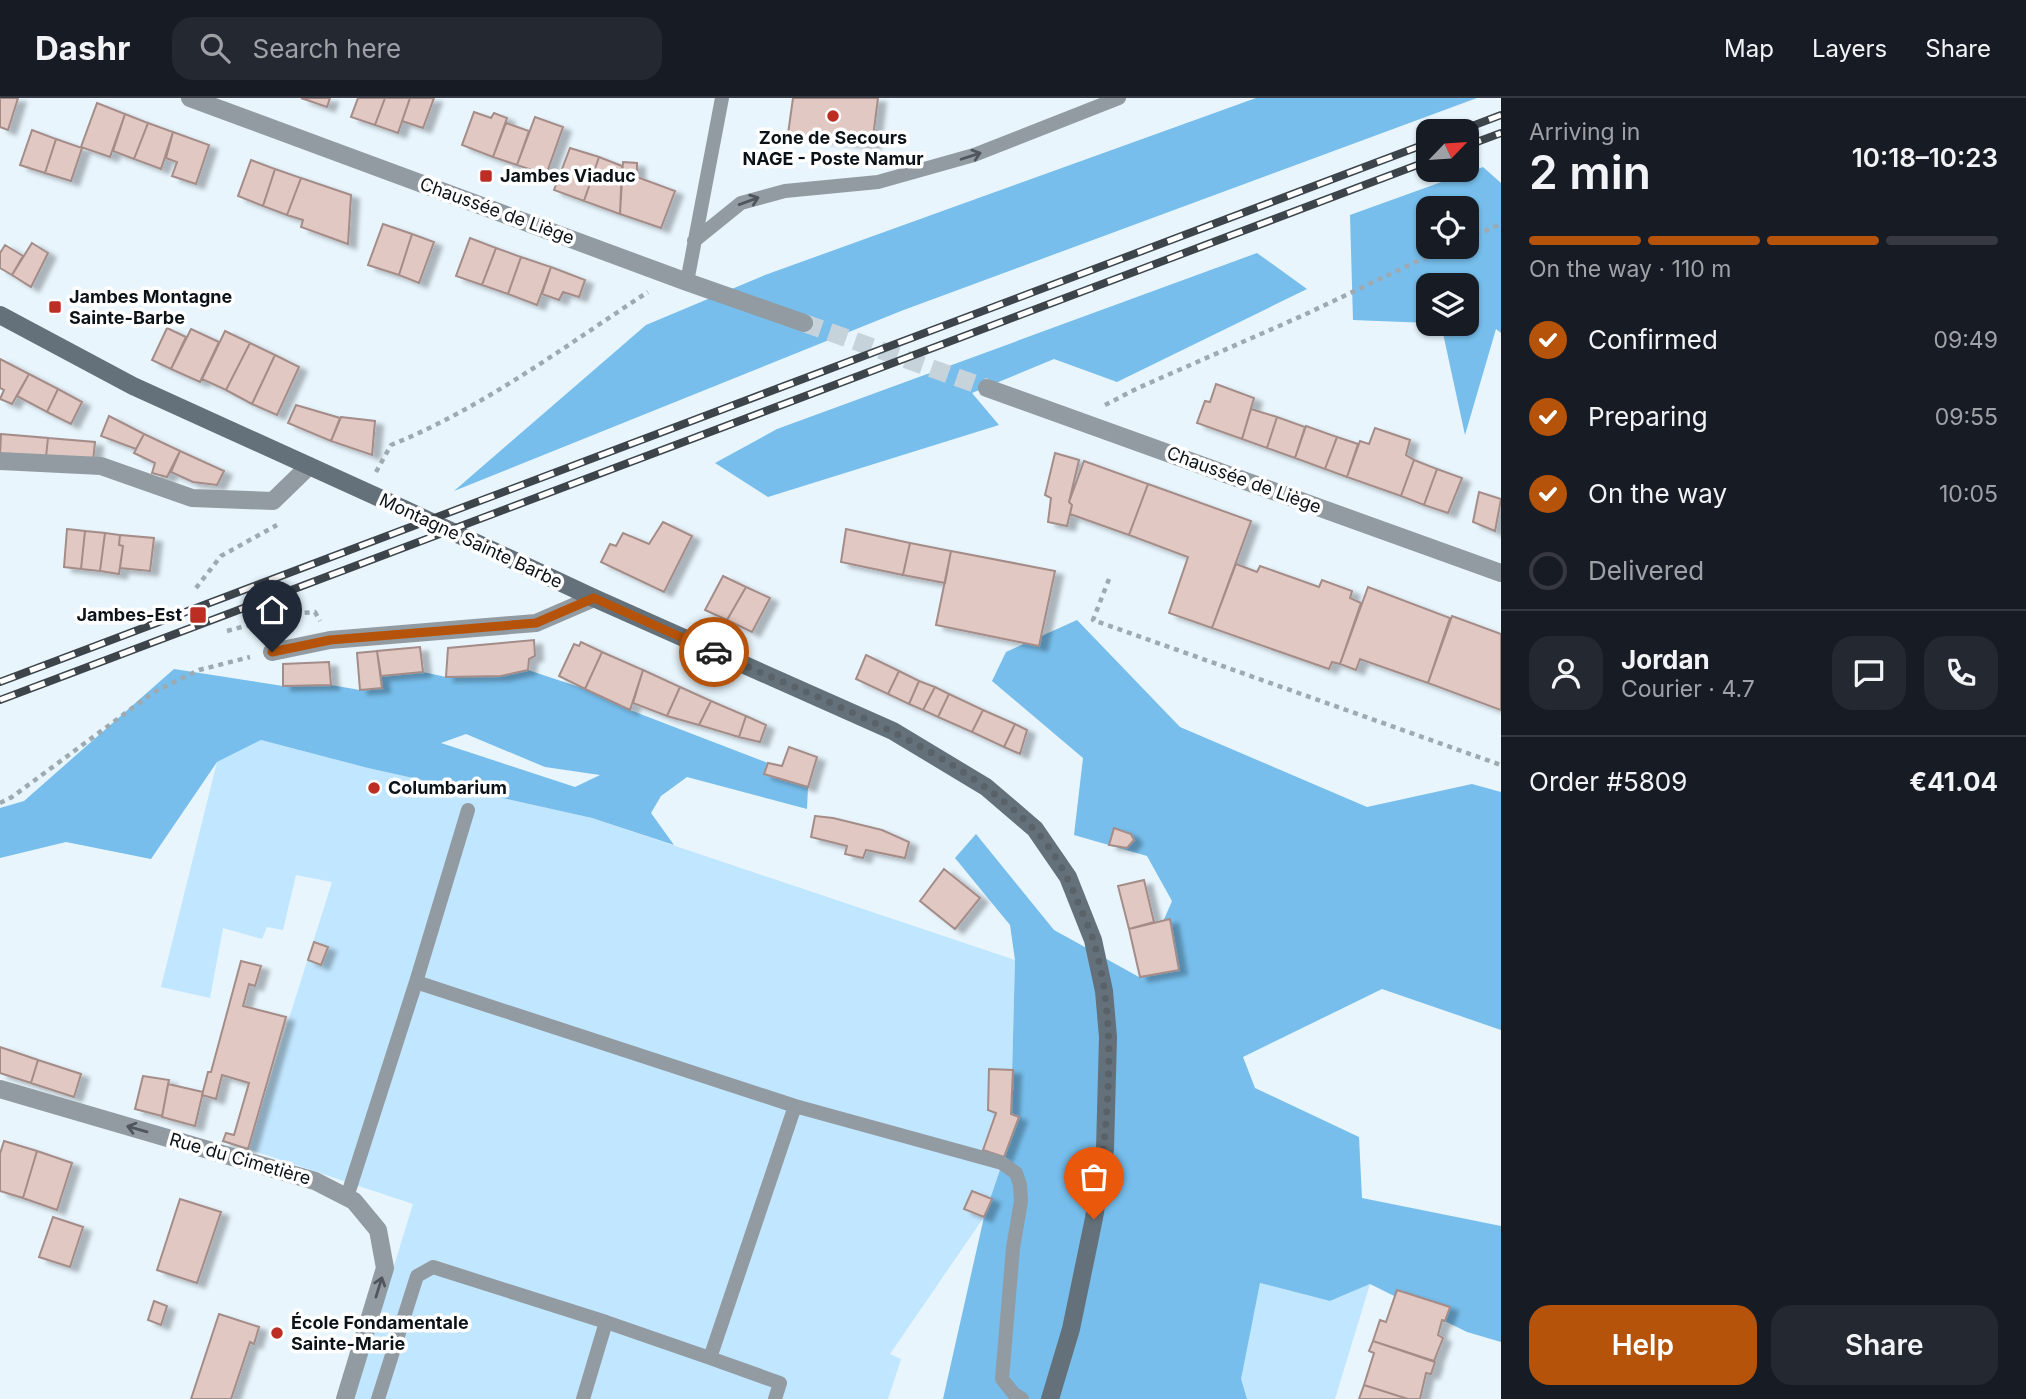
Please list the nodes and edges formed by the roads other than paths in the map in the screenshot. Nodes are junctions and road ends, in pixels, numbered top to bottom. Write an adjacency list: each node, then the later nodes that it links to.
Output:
1 (190, 98): 5 (street, Chaussée de Liège)
2 (723, 98): 4 (lane)
3 (1119, 98): 4 (lane, one-way to 3)
4 (694, 241): 5 (lane)
5 (679, 279): 7 (street, Chaussée de Liège)
6 (0, 315): 10 (main road, Montagne Sainte Barbe)
7 (804, 323)
8 (988, 388): 11 (street, Chaussée de Liège)
9 (0, 461): 10 (street)
10 (309, 466): 12 (main road, Montagne Sainte Barbe)
11 (1501, 573)
12 (594, 598): 13 (street); 26 (main road, Montagne Sainte Barbe)
13 (272, 652)
14 (468, 810): 15 (lane)
15 (416, 982): 17 (lane); 18 (lane)
16 (0, 1089): 18 (street, Rue du Cimetière, one-way to 16)
17 (795, 1106): 20 (lane); 25 (lane)
18 (347, 1197): 21 (street, Rue du Cimetière, one-way to 18)
19 (606, 1322): 20 (lane); 22 (lane); 23 (lane)
20 (710, 1358): 24 (lane)
21 (345, 1399)
22 (378, 1399)
23 (583, 1399)
24 (775, 1399)
25 (1022, 1399)
26 (1050, 1399)

